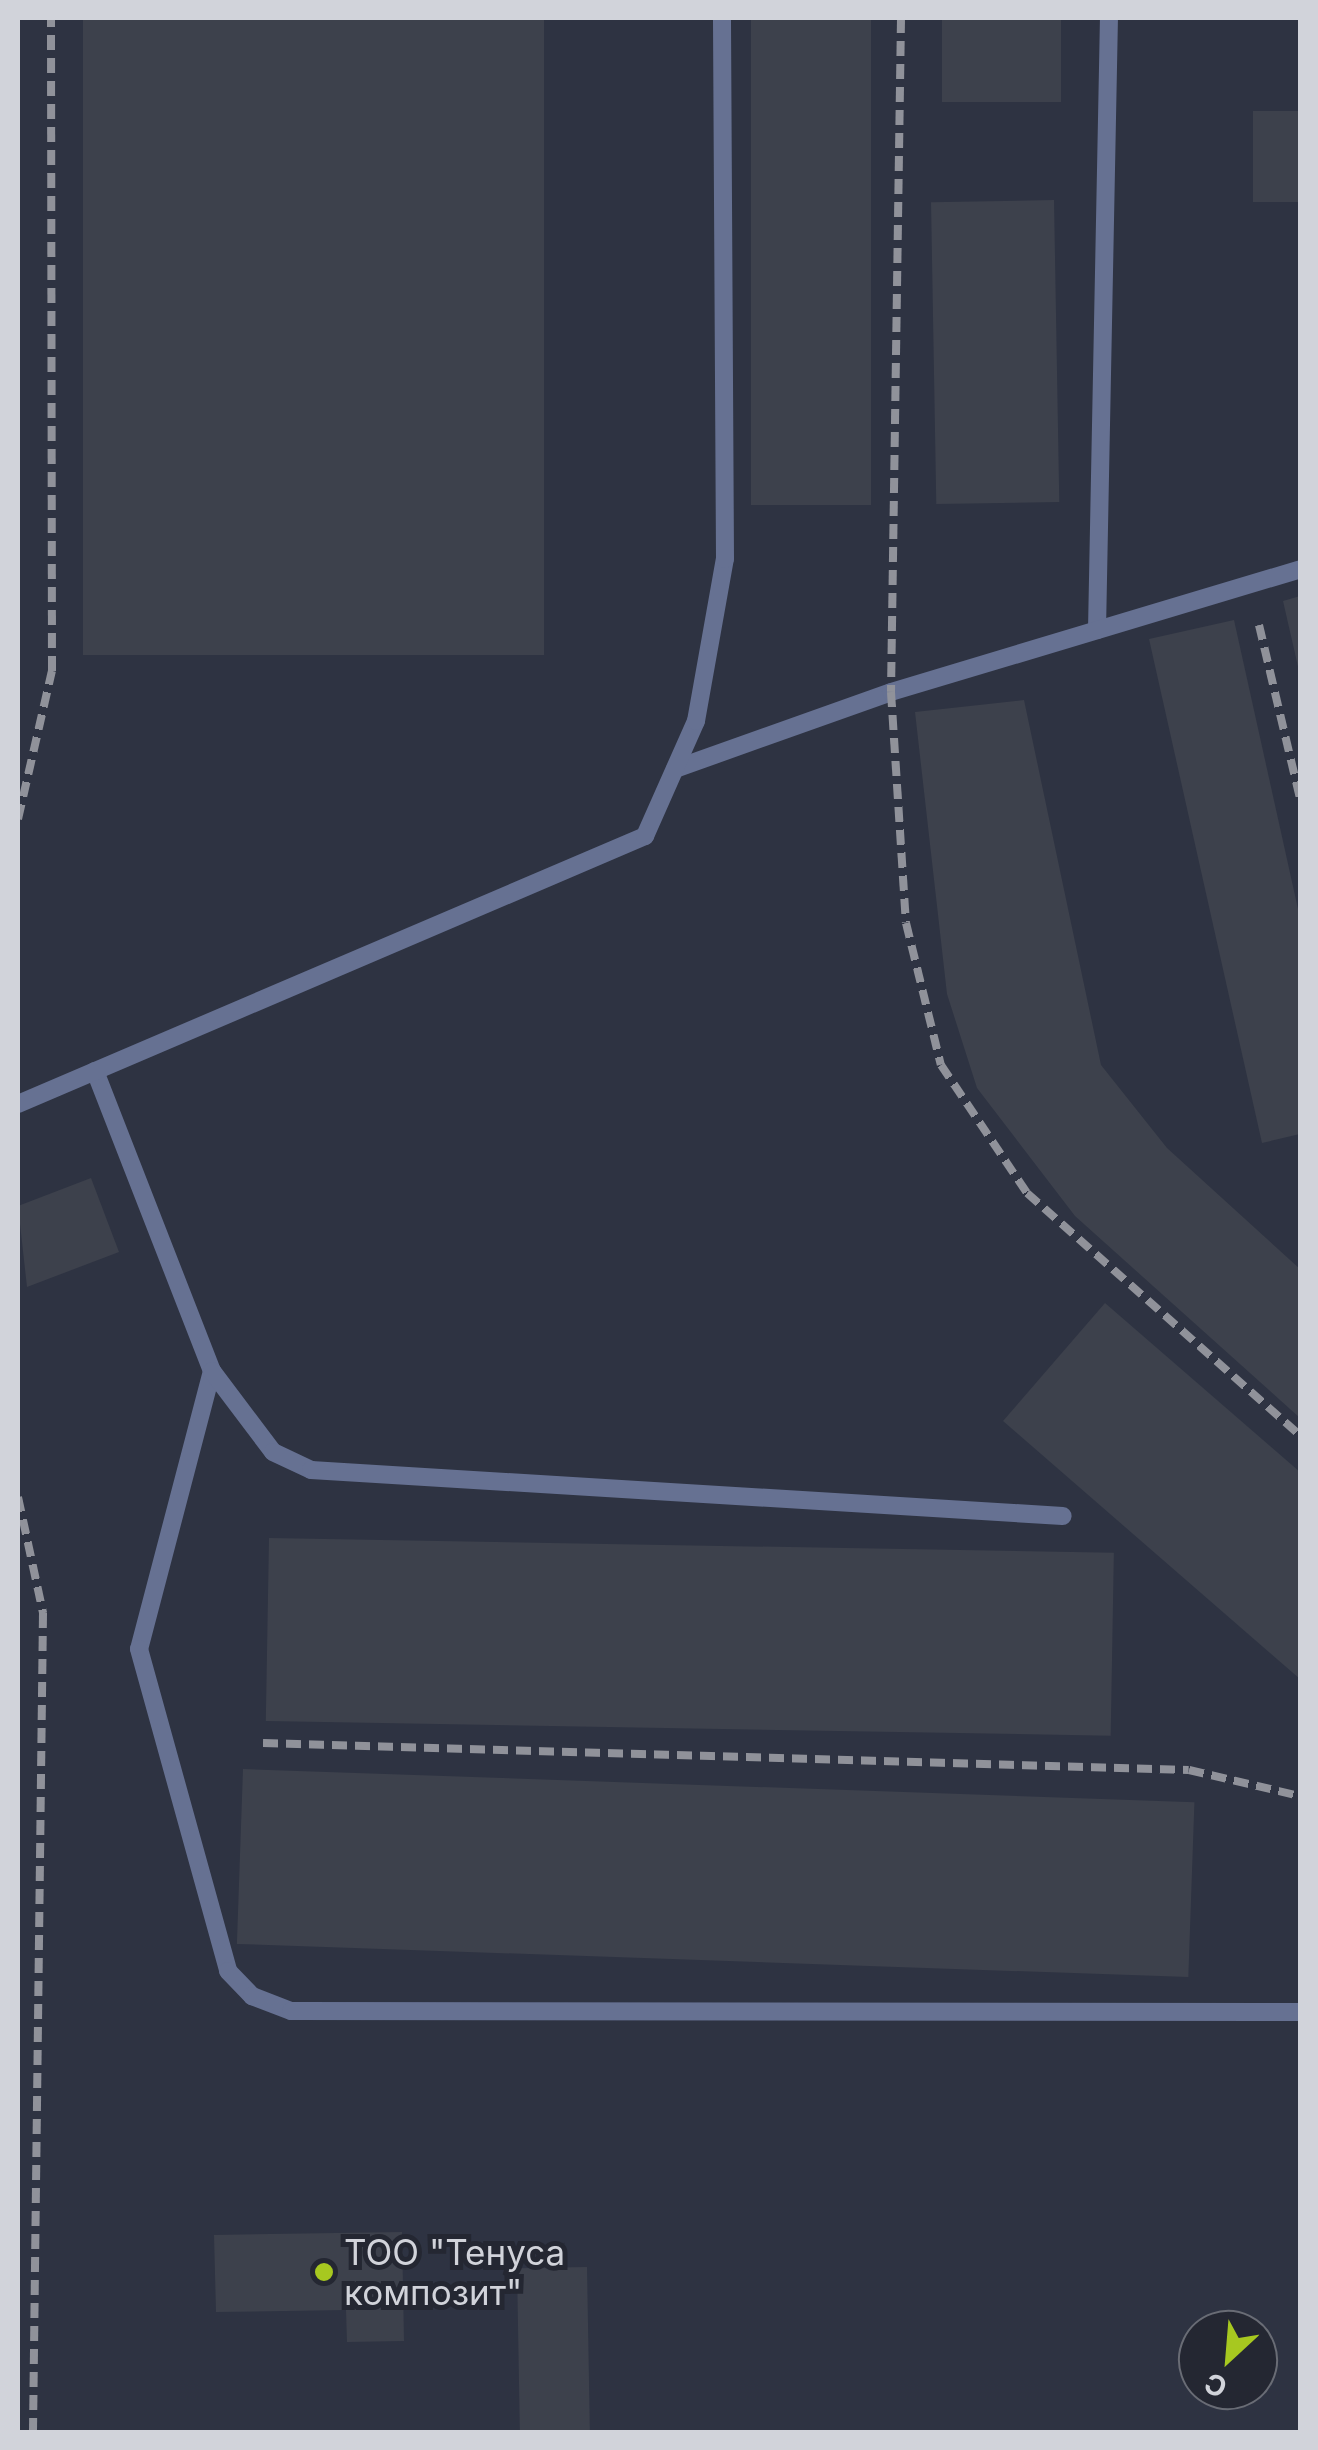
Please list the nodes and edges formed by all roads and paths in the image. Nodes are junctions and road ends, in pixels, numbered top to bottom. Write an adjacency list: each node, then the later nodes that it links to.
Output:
1 (722, 18): 5 (lane)
2 (1109, 18): 4 (lane)
3 (1300, 569): 4 (lane)
4 (1097, 630): 5 (lane)
5 (675, 768): 6 (lane)
6 (95, 1071): 7 (lane); 8 (lane)
7 (18, 1104)
8 (212, 1371): 9 (lane); 10 (lane)
9 (1063, 1516)
10 (1300, 2012)

